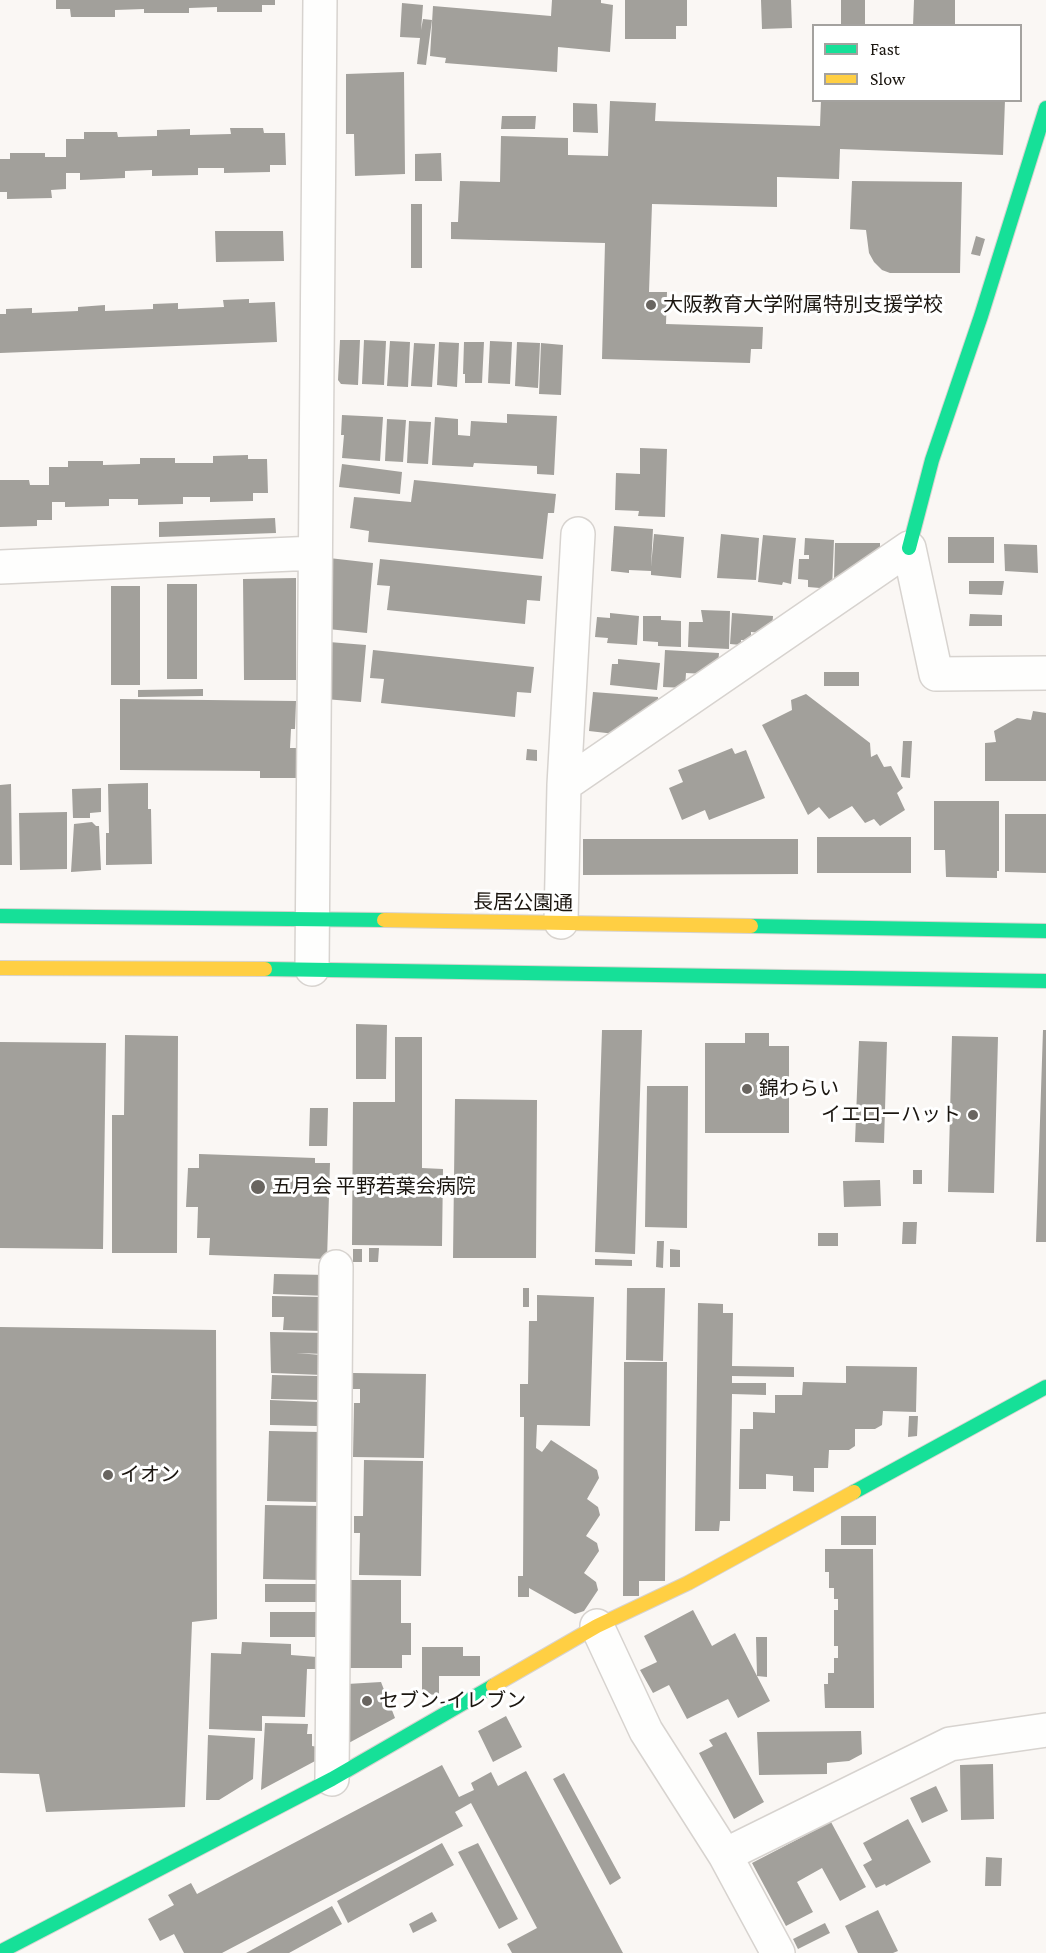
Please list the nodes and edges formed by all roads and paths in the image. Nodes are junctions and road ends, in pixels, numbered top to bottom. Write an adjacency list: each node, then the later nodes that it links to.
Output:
1 (320, 0): 5 (street)
2 (1046, 108): 4 (main road)
3 (579, 534): 8 (street)
4 (909, 548): 7 (street); 8 (street)
5 (315, 553): 6 (street); 10 (street)
6 (0, 567)
7 (1046, 673)
8 (564, 785): 11 (street)
9 (0, 916): 10 (main road, 長居公園通)
10 (312, 920): 11 (main road, 長居公園通); 14 (street)
11 (561, 922): 12 (main road, 長居公園通)
12 (1046, 931)
13 (0, 968): 14 (main road)
14 (312, 969): 15 (main road)
15 (1046, 981)
16 (336, 1268): 20 (street)
17 (1046, 1387): 18 (main road)
18 (597, 1626): 20 (main road); 21 (street)
19 (1046, 1730): 21 (street)
20 (332, 1779): 22 (main road)
21 (724, 1855): 23 (street)
22 (0, 1952)
23 (778, 1953)

